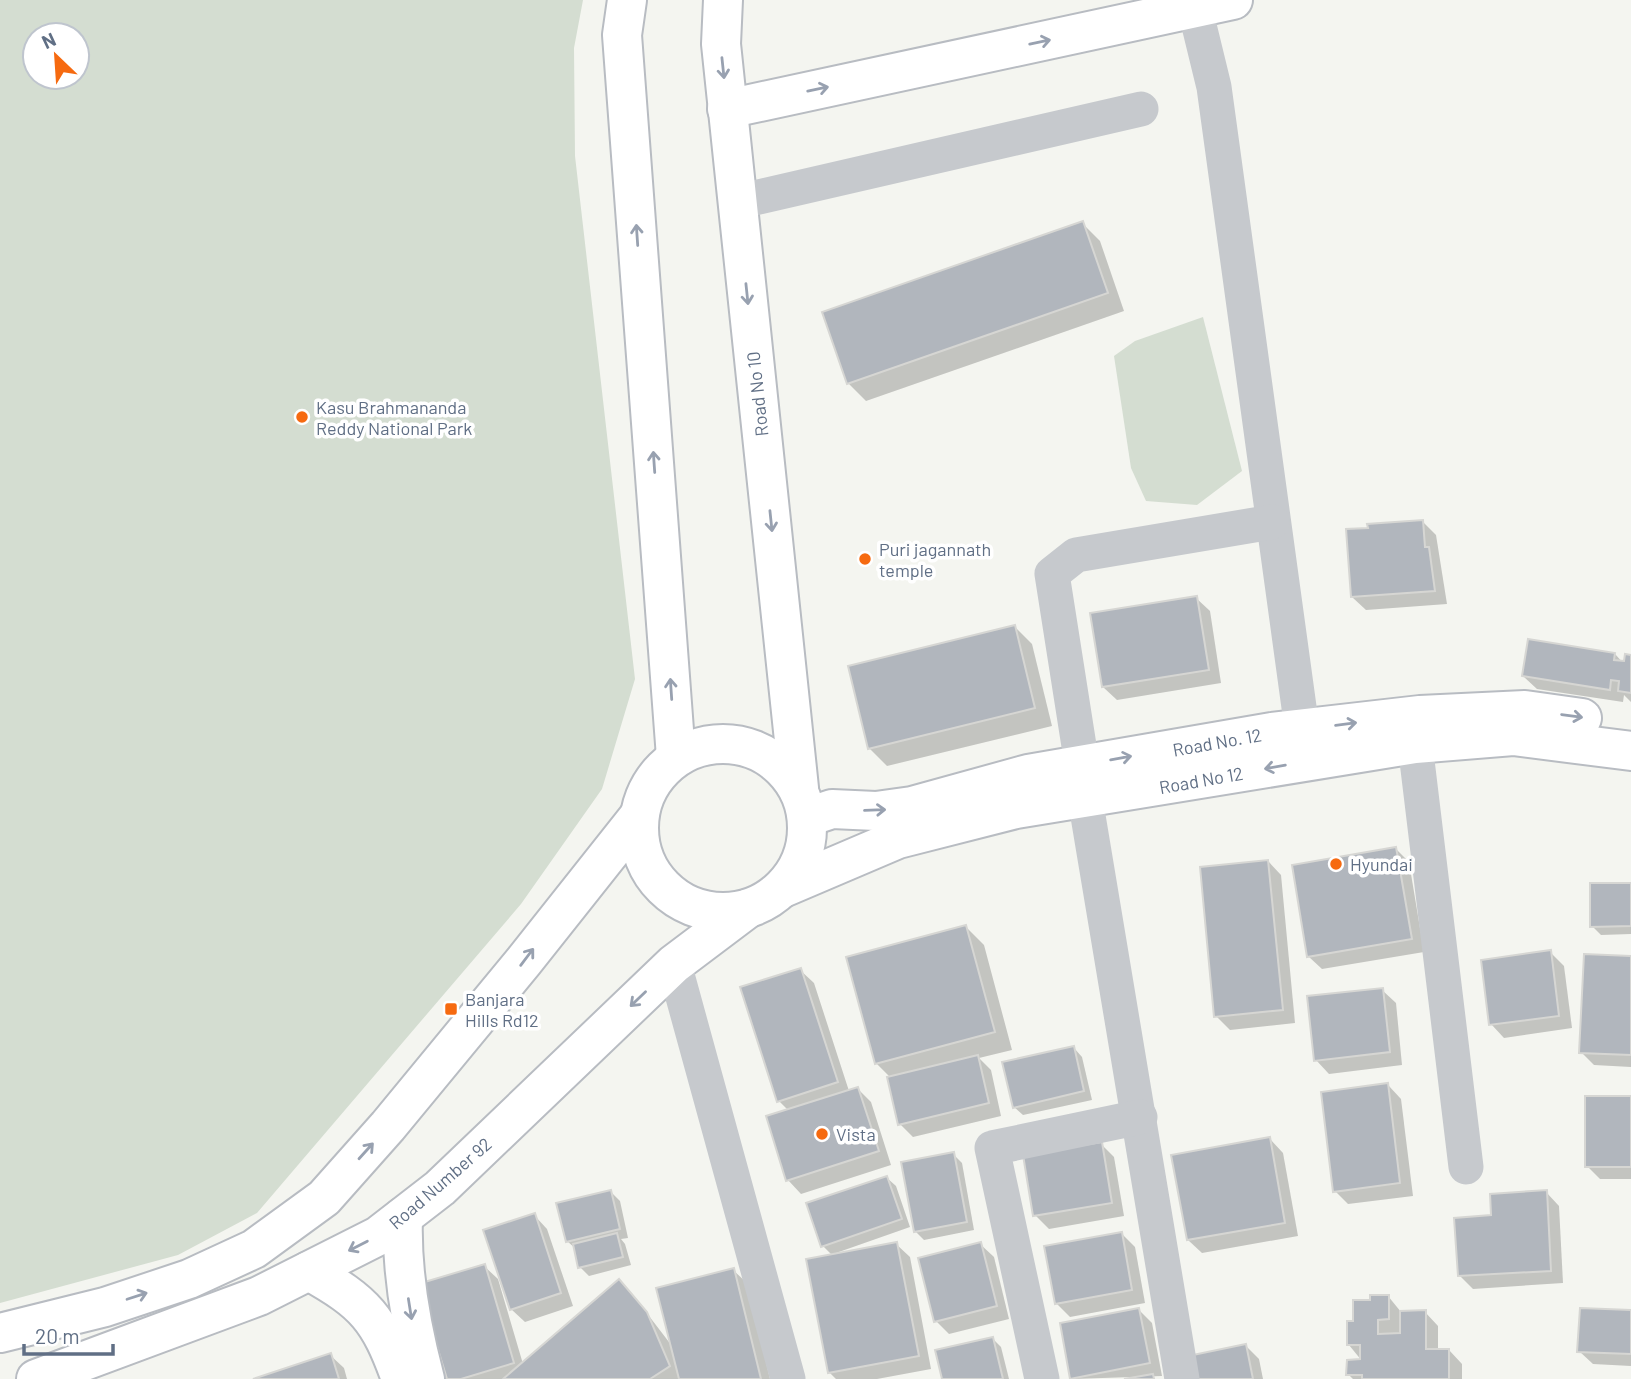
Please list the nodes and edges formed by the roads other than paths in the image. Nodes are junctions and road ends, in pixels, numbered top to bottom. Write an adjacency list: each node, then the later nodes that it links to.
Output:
1 (627, 0): 13 (main road, one-way to 1)
2 (723, 0): 5 (main road, Road No 10, one-way to 5)
3 (1233, 0): 4 (main road)
4 (1195, 9): 5 (main road, one-way to 4); 8 (street)
5 (727, 109): 7 (main road, Road No 10)
6 (1141, 109): 7 (street)
7 (737, 202): 15 (main road, Road No 10, one-way to 15)
8 (1272, 522): 10 (street); 14 (street)
9 (1631, 724): 10 (main road, Road No. 12, one-way to 9)
10 (1302, 729): 14 (main road, Road No. 12, one-way to 10)
11 (1415, 744): 12 (main road, Road No 12); 14 (main road, Road No 12, one-way to 14); 21 (street)
12 (1631, 751)
13 (676, 757): 15 (main road); 16 (main road)
14 (1084, 781): 15 (main road, Road No. 12, one-way to 14); 17 (main road, Road No 12); 20 (street)
15 (804, 803): 17 (main road)
16 (639, 816): 18 (main road); 24 (main road, one-way to 16)
17 (783, 888): 18 (main road)
18 (747, 909): 19 (main road, Road Number 92)
19 (674, 964): 22 (main road, Road Number 92, one-way to 22); 29 (street)
20 (1140, 1117): 30 (street); 31 (street)
21 (1466, 1167)
22 (403, 1217): 23 (main road, Road Number 92, one-way to 23); 28 (main road, one-way to 28)
23 (309, 1271): 26 (main road, Road Number 92); 27 (main road)
24 (44, 1322): 25 (main road); 26 (main road)
25 (0, 1333)
26 (46, 1376)
27 (401, 1379)
28 (425, 1379)
29 (788, 1379)
30 (1042, 1379)
31 (1182, 1379)

